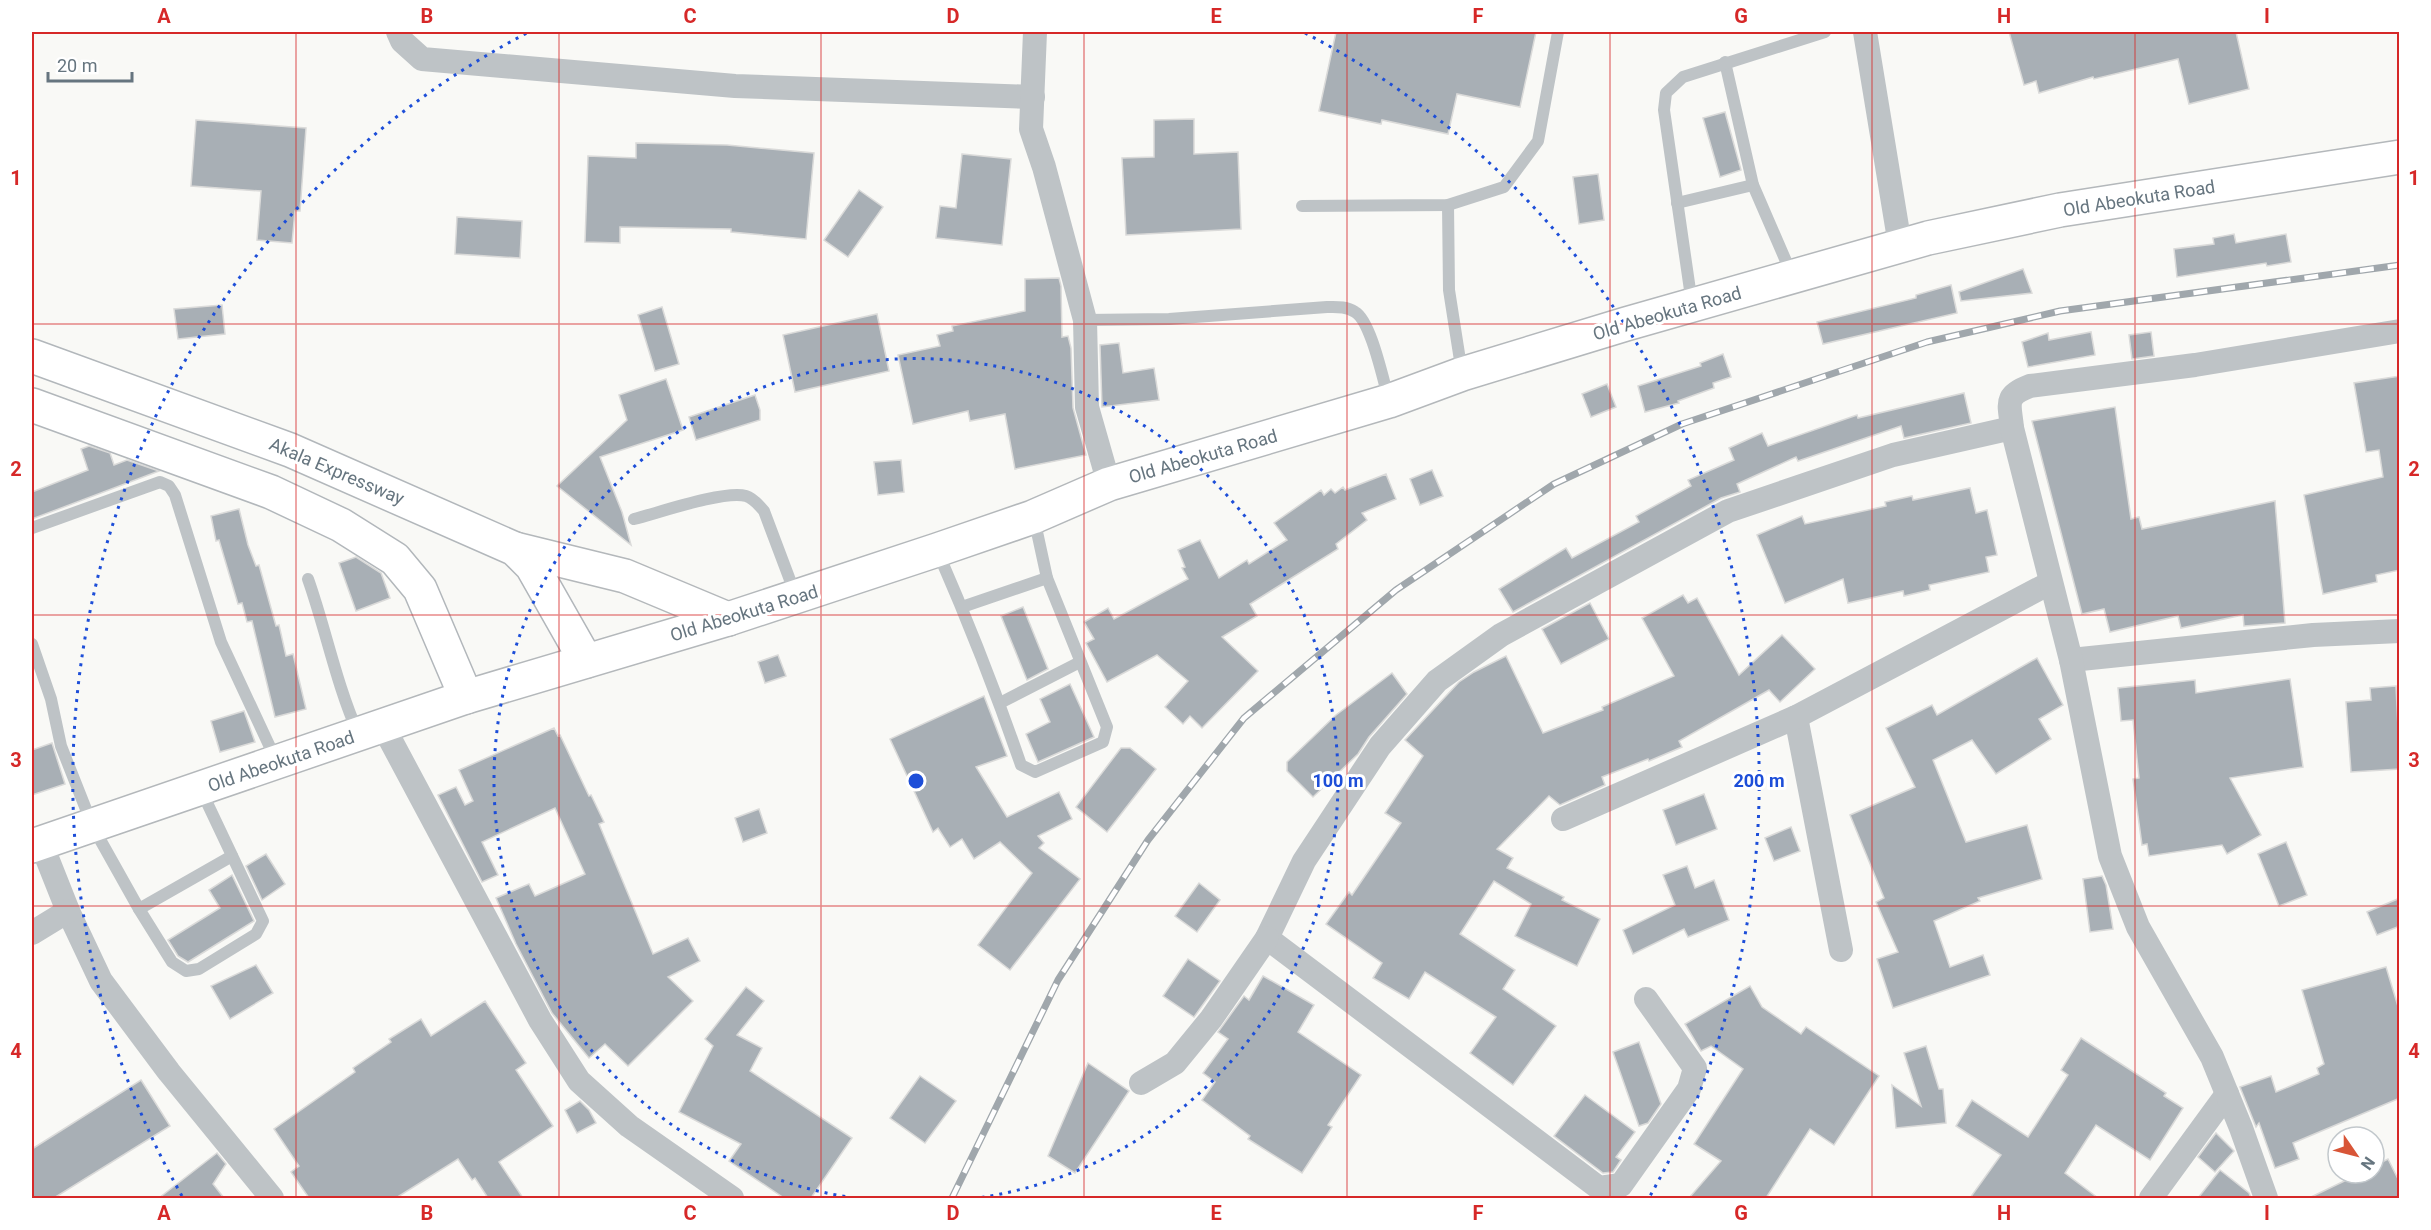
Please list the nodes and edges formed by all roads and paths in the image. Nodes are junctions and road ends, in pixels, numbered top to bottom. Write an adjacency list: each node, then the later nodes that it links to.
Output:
1 (398, 32): 7 (street)
2 (1035, 32): 7 (street)
3 (1557, 32): 11 (lane)
4 (1825, 32): 6 (lane)
5 (1865, 32): 13 (street)
6 (1725, 62): 9 (lane); 10 (lane)
7 (1033, 97): 16 (street)
8 (2400, 157): 13 (main road, Old Abeokuta Road)
9 (1753, 185): 10 (lane); 14 (lane)
10 (1677, 203): 15 (lane)
11 (1448, 205): 12 (lane); 19 (lane)
12 (1302, 206)
13 (1900, 245): 14 (main road, Old Abeokuta Road)
14 (1793, 277): 15 (main road, Old Abeokuta Road)
15 (1693, 305): 19 (main road, Old Abeokuta Road)
16 (1085, 320): 20 (lane); 23 (street)
17 (2400, 331): 22 (street)
18 (32, 356): 27 (main road, Akala Expressway)
19 (1462, 374): 20 (main road, Old Abeokuta Road)
20 (1389, 401): 23 (main road, Old Abeokuta Road)
21 (32, 405): 40 (main road)
22 (2012, 428): 31 (street); 53 (street)
23 (1109, 484): 24 (main road, Old Abeokuta Road)
24 (1033, 517): 28 (main road, Old Abeokuta Road); 29 (lane)
25 (634, 519): 32 (lane)
26 (32, 528): 44 (lane)
27 (515, 549): 34 (main road); 38 (main road, Akala Expressway)
28 (937, 550): 32 (main road, Old Abeokuta Road); 33 (lane)
29 (1047, 578): 33 (lane); 39 (lane)
30 (308, 579): 43 (lane)
31 (2050, 583): 37 (street); 42 (street)
32 (797, 597): 34 (main road, Old Abeokuta Road)
33 (962, 607): 41 (lane)
34 (728, 619): 38 (main road, Old Abeokuta Road)
35 (2400, 631): 37 (street)
36 (32, 644): 47 (lane)
37 (2071, 660): 57 (street)
38 (586, 661): 40 (main road, Old Abeokuta Road)
39 (1080, 662): 41 (lane); 41 (lane)
40 (466, 697): 43 (main road, Old Abeokuta Road)
41 (1000, 703)
42 (1796, 717): 46 (street); 54 (street)
43 (371, 730): 44 (main road, Old Abeokuta Road); 59 (street)
44 (278, 763): 45 (main road, Old Abeokuta Road)
45 (201, 790): 47 (main road, Old Abeokuta Road); 49 (lane)
46 (1563, 819)
47 (93, 826): 48 (main road, Old Abeokuta Road); 50 (lane)
48 (36, 845): 51 (street)
49 (232, 856): 50 (lane); 50 (lane)
50 (139, 909)
51 (68, 911): 52 (street); 58 (street)
52 (32, 933)
53 (1267, 938): 55 (street); 56 (street)
54 (1841, 950)
55 (1646, 999)
56 (1140, 1083)
57 (2227, 1094): 60 (street); 61 (street)
58 (272, 1198)
59 (732, 1198)
60 (2151, 1198)
61 (2266, 1198)

